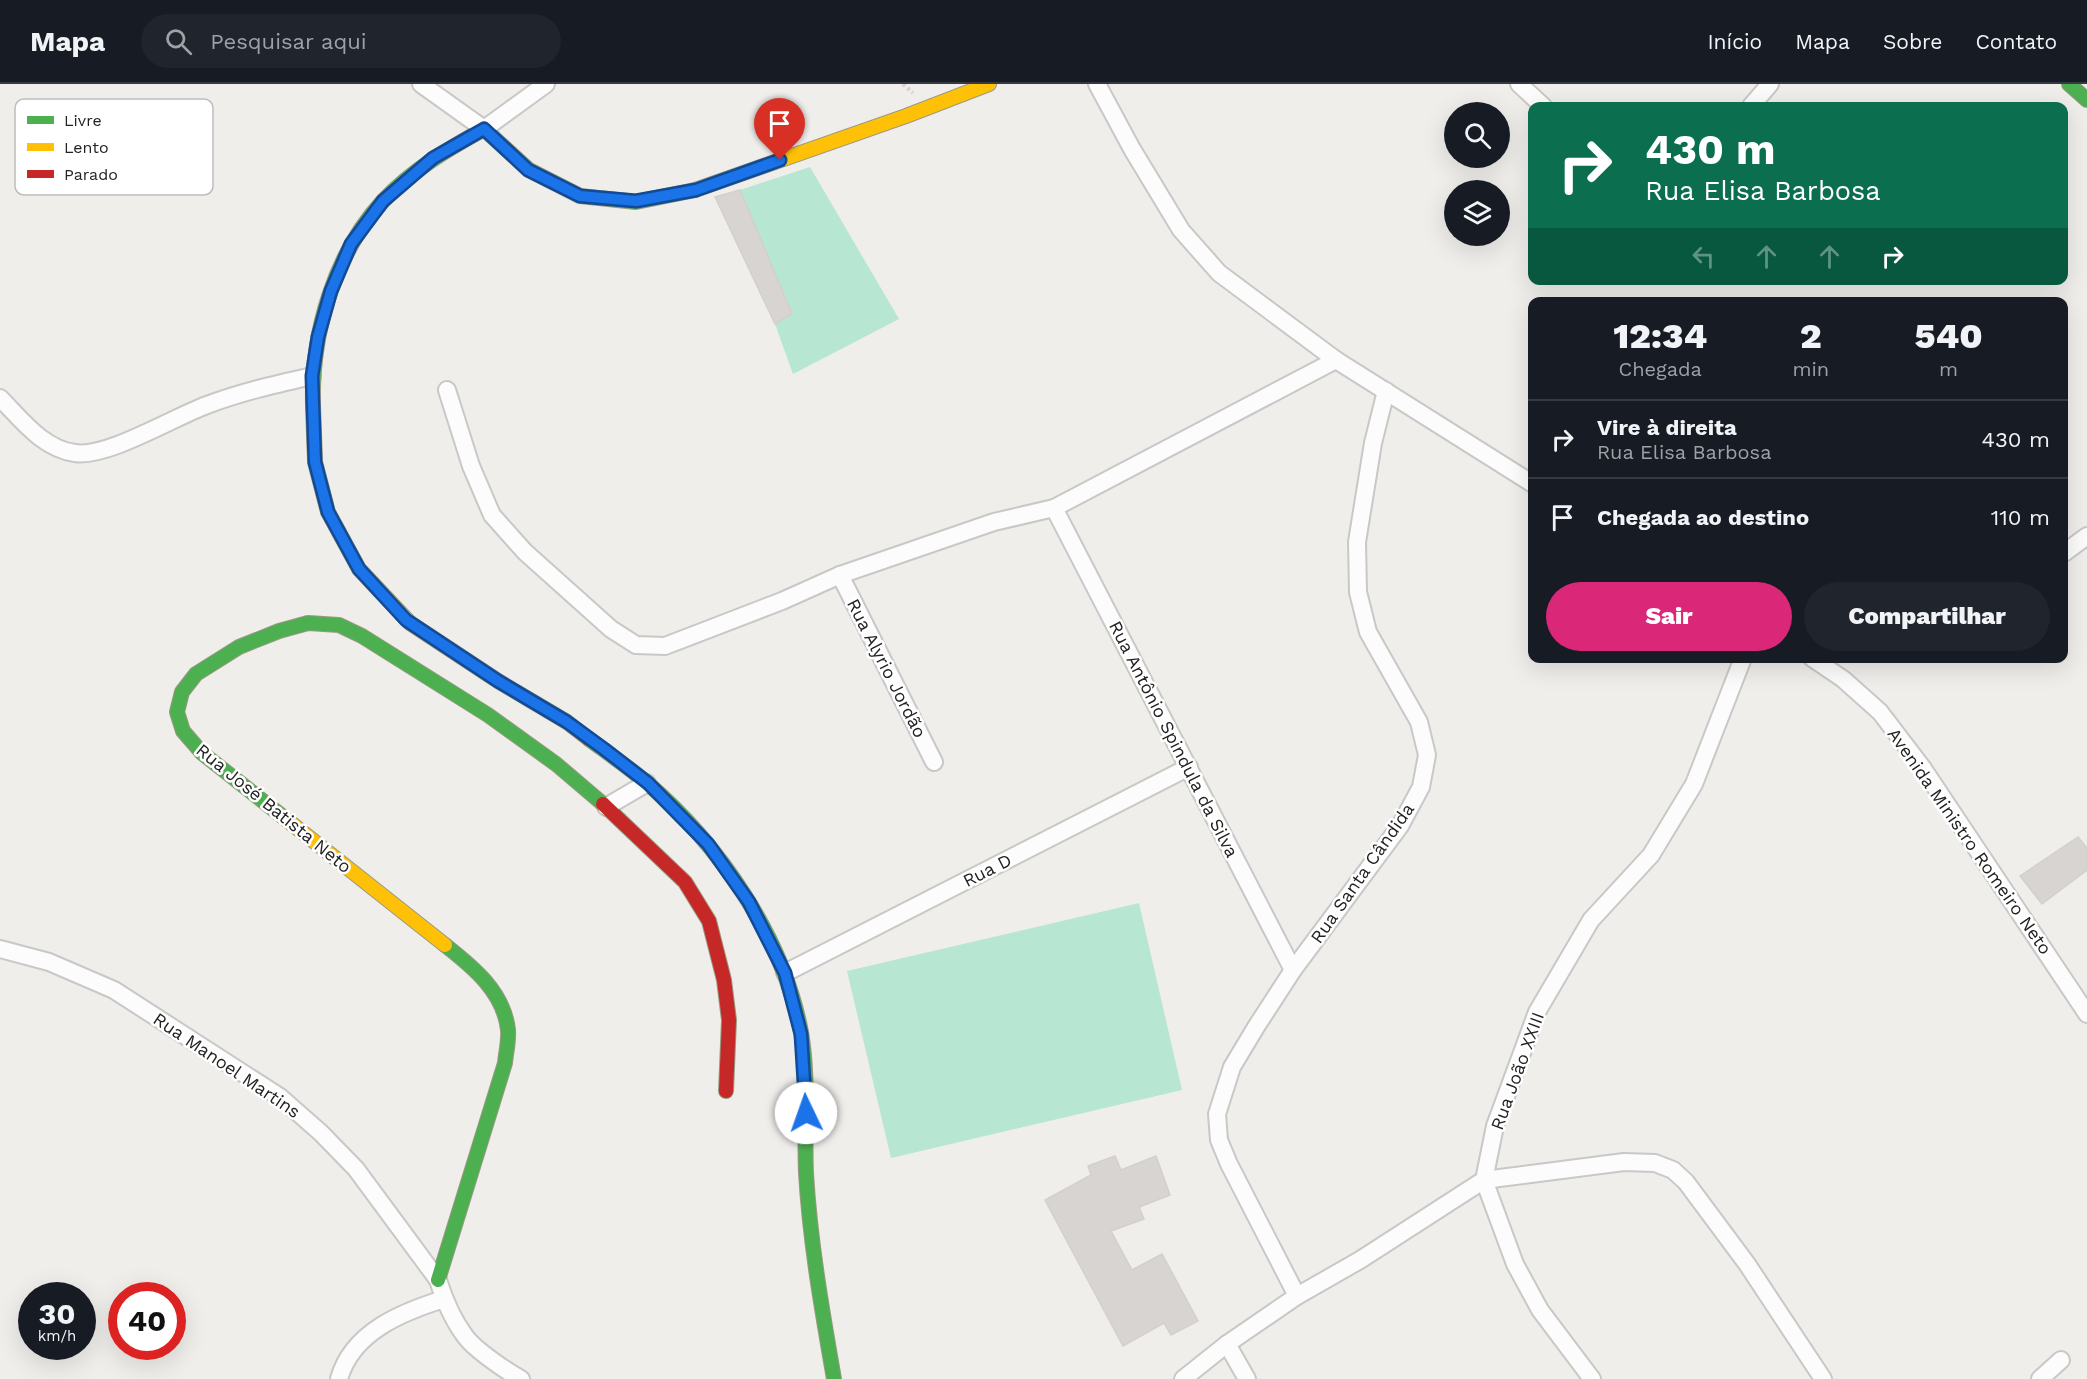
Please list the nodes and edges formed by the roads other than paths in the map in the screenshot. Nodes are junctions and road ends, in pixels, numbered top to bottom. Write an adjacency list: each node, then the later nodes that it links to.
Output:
1 (421, 84): 11 (street)
2 (546, 84): 11 (street)
3 (989, 84): 11 (main road)
4 (1097, 84): 12 (street)
5 (1519, 84): 9 (street)
6 (1770, 84): 10 (street)
7 (2069, 84): 8 (main road)
8 (2087, 100)
9 (1539, 102)
10 (1754, 102)
11 (484, 129): 13 (main road)
12 (1336, 360): 15 (street); 18 (street)
13 (312, 376): 16 (street); 26 (main road)
14 (447, 390): 21 (street)
15 (1386, 391): 17 (street); 29 (street, Rua Santa Cândida)
16 (0, 398)
17 (1528, 481)
18 (1054, 508): 21 (street); 25 (street, Rua Antônio Spindula da Silva)
19 (2087, 536): 20 (street)
20 (2068, 550)
21 (840, 575): 24 (street, Rua Alyrio Jordão)
22 (1741, 663): 33 (street, Rua João XXIII)
23 (1819, 663): 31 (street, Avenida Ministro Romeiro Neto)
24 (934, 762)
25 (1189, 767): 29 (street, Rua Antônio Spindula da Silva); 30 (street, Rua D)
26 (648, 783): 27 (street); 30 (main road)
27 (606, 807): 32 (main road, Rua José Batista Neto); 34 (main road, Rua José Batista Neto)
28 (0, 949): 34 (street, Rua Manoel Martins)
29 (1293, 970): 35 (street, Rua Santa Cândida)
30 (785, 973): 41 (main road)
31 (2087, 1014)
32 (726, 1091)
33 (1484, 1180): 35 (street); 44 (street); 45 (street)
34 (438, 1280): 36 (street, Rua Manoel Martins)
35 (1297, 1296): 37 (street)
36 (444, 1299): 39 (street); 40 (street, Rua Manoel Martins)
37 (1227, 1344): 42 (street); 43 (street)
38 (2061, 1360): 46 (street)
39 (339, 1379)
40 (521, 1379)
41 (834, 1379)
42 (1183, 1379)
43 (1247, 1379)
44 (1592, 1379)
45 (1823, 1379)
46 (2040, 1379)

